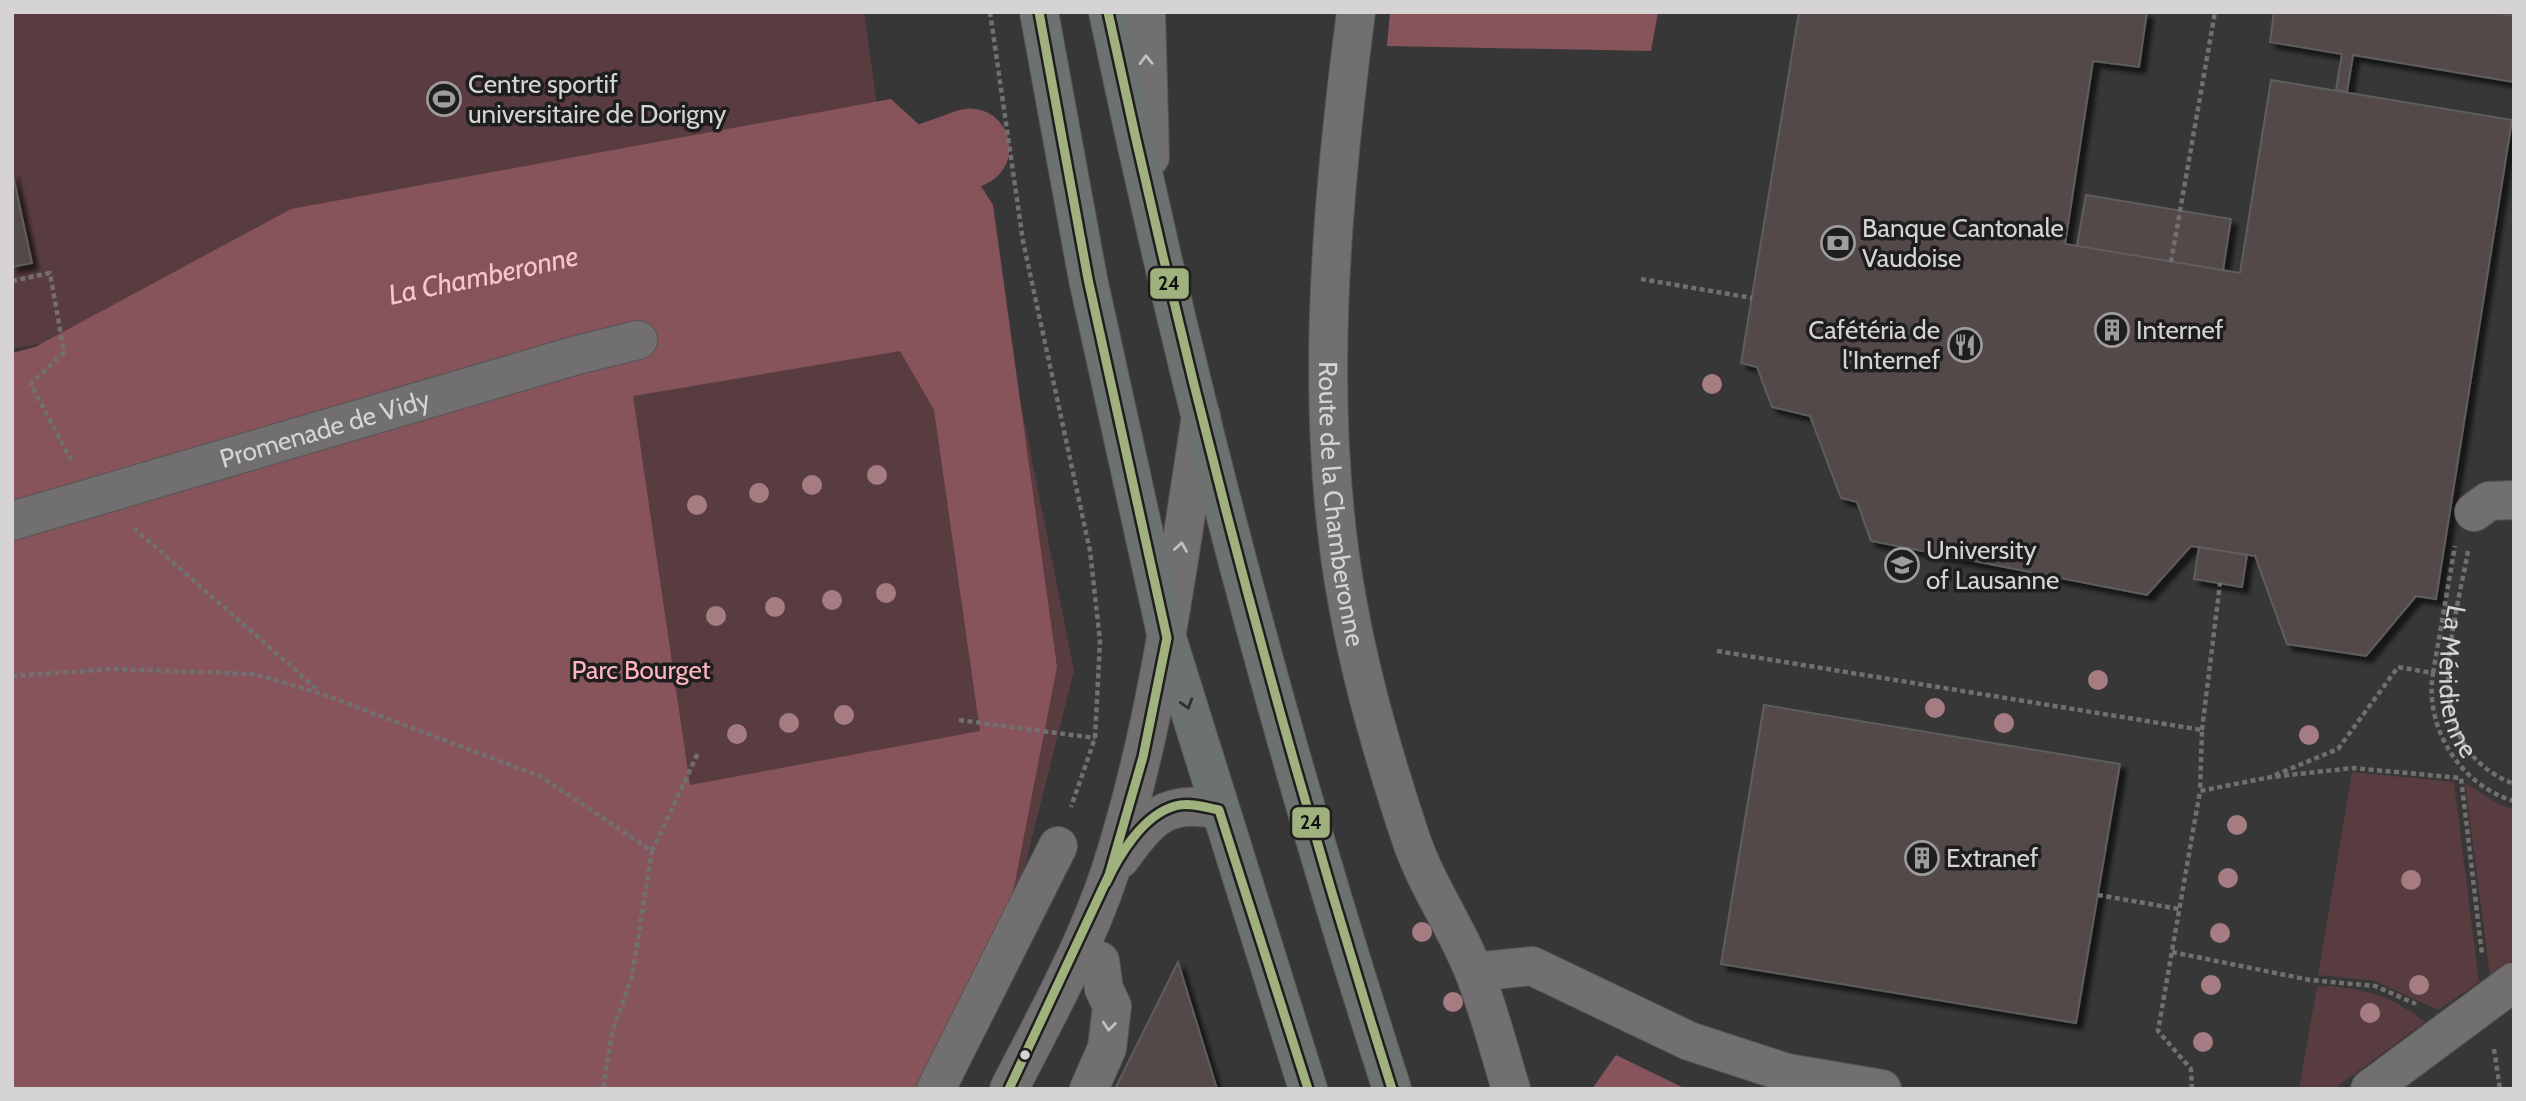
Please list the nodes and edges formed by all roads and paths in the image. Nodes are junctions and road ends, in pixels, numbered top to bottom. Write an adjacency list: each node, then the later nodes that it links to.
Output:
1 (990, 12): 26 (path)
2 (1039, 12): 19 (main road)
3 (1108, 12): 7 (main road)
4 (1146, 12): 7 (street, one-way to 4)
5 (2215, 12): 8 (path)
6 (1355, 13): 42 (street, Route de la Chamberonne)
7 (1153, 226): 13 (main road)
8 (2171, 261)
9 (1641, 279): 11 (path)
10 (12, 281): 14 (path)
11 (1752, 298)
12 (638, 340): 14 (street, Promenade de Vidy)
13 (1201, 414): 19 (street, one-way to 13); 50 (main road)
14 (90, 495): 16 (street, Promenade de Vidy); 23 (path)
15 (2514, 500): 17 (street)
16 (15, 523)
17 (2465, 525): 21 (path); 31 (path, La Méridienne)
18 (2220, 583): 25 (path)
19 (1167, 638): 34 (main road, one-way to 34); 37 (street)
20 (1717, 651): 25 (path)
21 (2433, 673): 28 (path); 29 (path)
22 (12, 676): 23 (path)
23 (322, 694): 36 (path)
24 (959, 720): 26 (path)
25 (2202, 730): 32 (path)
26 (1095, 738): 35 (path)
27 (699, 751): 36 (path)
28 (2466, 772): 30 (path); 33 (path)
29 (2271, 777): 30 (path); 32 (path)
30 (2461, 778): 43 (path)
31 (2514, 784)
32 (2200, 791): 39 (path)
33 (2514, 801)
34 (1219, 810): 37 (street); 49 (main road)
35 (1058, 846): 46 (street)
36 (652, 850): 45 (path)
37 (1109, 875): 47 (street)
38 (2098, 895): 39 (path)
39 (2179, 909): 40 (path)
40 (2172, 952): 44 (path); 53 (path)
41 (1100, 961): 48 (street, one-way to 48)
42 (1474, 972): 51 (street, Route de la Chamberonne); 52 (street)
43 (2500, 992): 44 (street); 55 (path)
44 (2446, 1031): 54 (street)
45 (603, 1089)
46 (936, 1089)
47 (1009, 1089)
48 (1088, 1089)
49 (1308, 1089)
50 (1392, 1089)
51 (1511, 1089)
52 (1882, 1089)
53 (2192, 1089)
54 (2370, 1089)
55 (2500, 1089)

